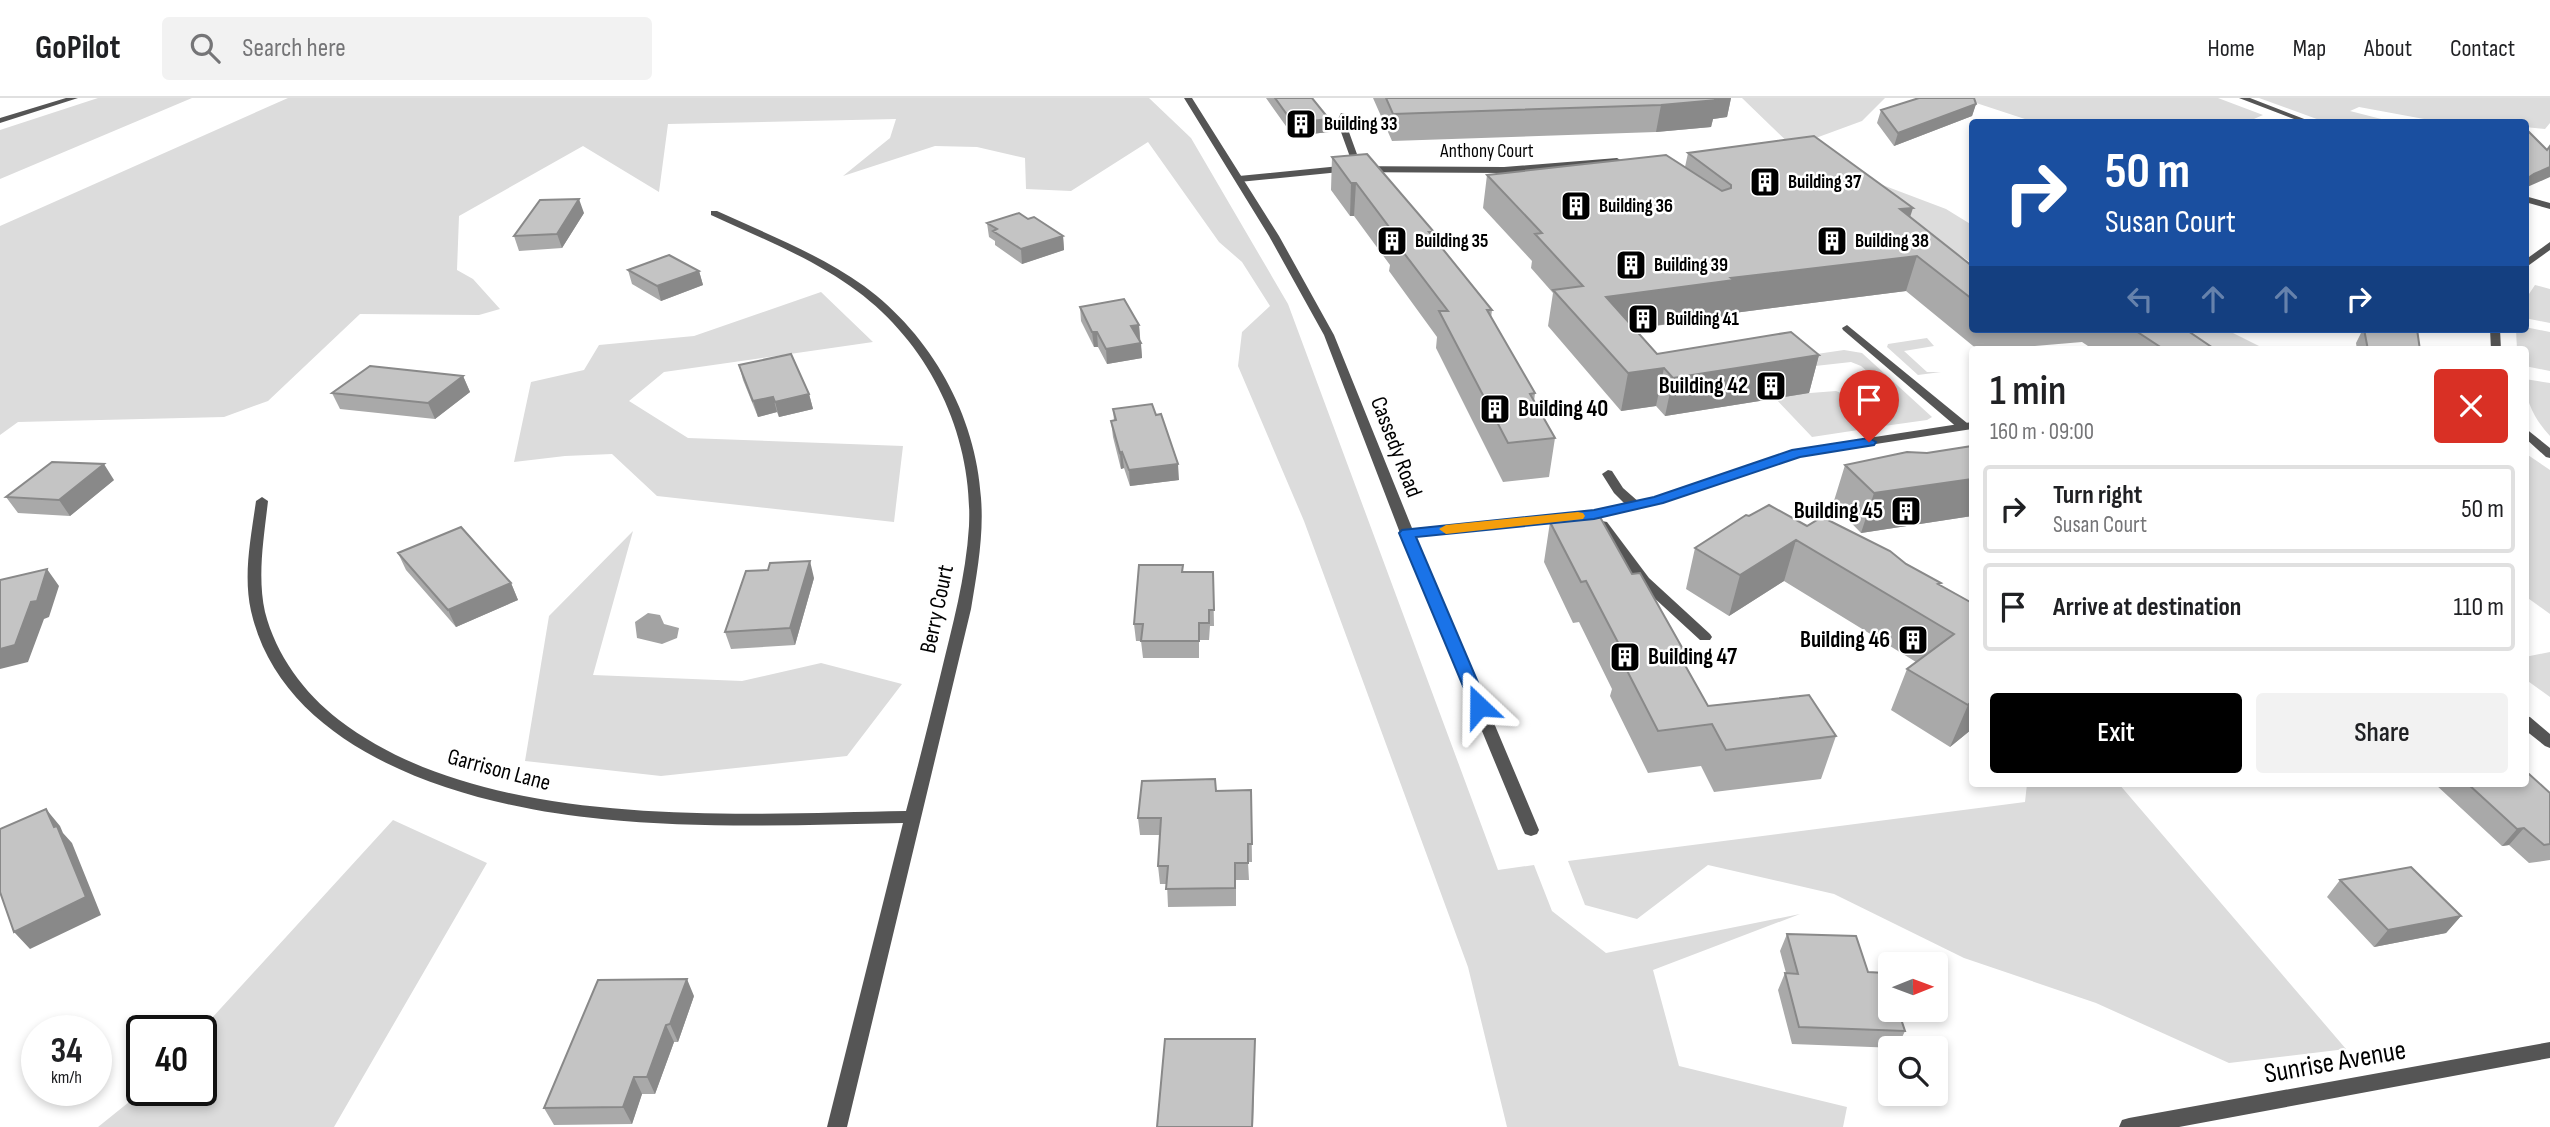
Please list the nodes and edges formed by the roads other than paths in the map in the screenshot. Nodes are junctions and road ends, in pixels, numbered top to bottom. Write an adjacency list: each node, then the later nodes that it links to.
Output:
1 (74, 98): 6 (street)
2 (1188, 98): 9 (street, Cassedy Road)
3 (2243, 98): 5 (street)
4 (1344, 115): 7 (street)
5 (2300, 119)
6 (0, 121)
7 (1358, 168): 8 (street, Anthony Court); 9 (street, Anthony Court)
8 (1637, 169)
9 (1240, 179): 23 (street, Cassedy Road)
10 (2529, 200): 11 (street)
11 (2550, 206)
12 (714, 213): 27 (street, Berry Court)
13 (2550, 244): 14 (street)
14 (2529, 262)
15 (1847, 328): 16 (street)
16 (1968, 426): 21 (street)
17 (2529, 435): 18 (street)
18 (2550, 454)
19 (1608, 474): 21 (street)
20 (261, 501): 27 (street, Garrison Lane)
21 (1634, 506): 22 (street)
22 (1594, 515): 23 (street); 24 (street)
23 (1407, 533): 28 (street, Cassedy Road)
24 (1705, 637)
25 (2529, 724): 26 (street)
26 (2550, 742)
27 (914, 817): 30 (street, Berry Court)
28 (1531, 830)
29 (2550, 1051): 31 (street, Sunrise Avenue)
30 (837, 1127)
31 (2129, 1127)

